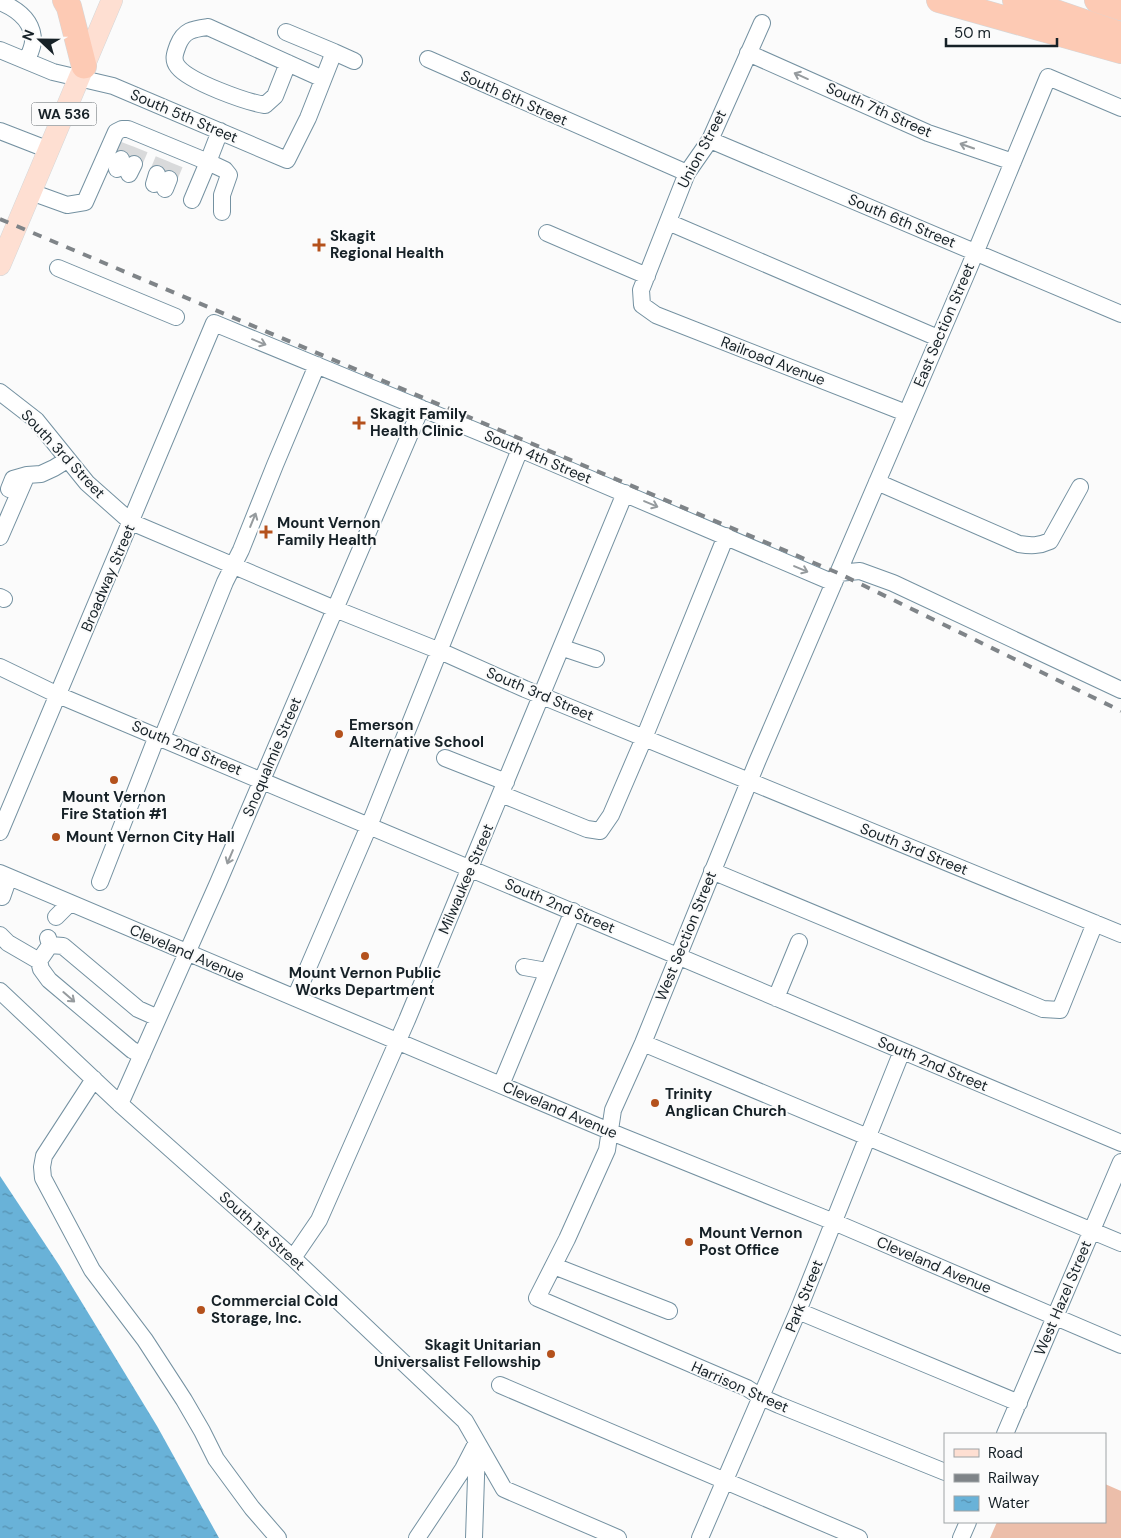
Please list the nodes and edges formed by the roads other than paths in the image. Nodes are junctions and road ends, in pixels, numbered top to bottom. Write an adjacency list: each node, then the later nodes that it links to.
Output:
1 (66, 0): 19 (highway)
2 (112, 0): 19 (main road, WA 536)
3 (939, 0): 12 (highway)
4 (1014, 0): 10 (highway)
5 (1097, 0): 7 (highway)
6 (0, 2): 15 (street)
7 (1121, 8)
8 (762, 23): 14 (street, Union Street)
9 (286, 32): 13 (street)
10 (1121, 35)
11 (0, 50): 15 (street, South 5th Street)
12 (1121, 51)
13 (334, 52): 17 (street); 20 (street)
14 (748, 53): 24 (street, Union Street); 27 (street, South 7th Street, one-way to 14)
15 (27, 60): 19 (street, South 5th Street)
16 (428, 60): 28 (street, South 6th Street)
17 (354, 61)
18 (288, 64): 18 (street); 20 (street)
19 (82, 72): 23 (street, South 5th Street); 25 (main road, WA 536)
20 (323, 79): 23 (street, South 5th Street)
21 (1121, 108): 27 (street, East Section Street)
22 (0, 131): 25 (street)
23 (220, 131): 26 (street)
24 (710, 140): 28 (street, Union Street); 34 (street, South 6th Street)
25 (48, 150): 29 (main road, WA 536)
26 (208, 162): 29 (street); 30 (street); 31 (street)
27 (1013, 162): 34 (street, East Section Street)
28 (687, 173): 32 (street, Union Street)
29 (31, 192): 35 (main road, WA 536)
30 (192, 200)
31 (222, 212)
32 (668, 222): 37 (street, Union Street); 42 (street)
33 (547, 233): 37 (street)
34 (975, 252): 39 (street, South 6th Street); 42 (street, East Section Street)
35 (0, 265)
36 (58, 268): 40 (street)
37 (647, 276): 38 (street, Union Street)
38 (642, 305): 46 (street, Railroad Avenue)
39 (1121, 314)
40 (176, 317)
41 (214, 323): 43 (street, South 4th Street, one-way to 43); 54 (street, Broadway Street)
42 (938, 338): 46 (street, East Section Street)
43 (317, 366): 45 (street, South 4th Street); 57 (street, one-way to 43)
44 (0, 392): 48 (street, South 3rd Street)
45 (422, 408): 47 (street, South 4th Street); 59 (street, Snoqualmie Street)
46 (906, 413): 50 (street, East Section Street)
47 (520, 449): 53 (street, South 4th Street); 61 (street)
48 (67, 460): 49 (street); 54 (street, South 3rd Street)
49 (27, 474): 52 (street); 56 (street)
50 (877, 482): 51 (street); 58 (street, East Section Street)
51 (1080, 487)
52 (9, 489)
53 (626, 493): 55 (street, South 4th Street, one-way to 55); 60 (street, Milwaukee Street)
54 (131, 522): 57 (street, South 3rd Street); 65 (street, Broadway Street)
55 (726, 536): 58 (street, South 4th Street, one-way to 58); 68 (street)
56 (0, 537)
57 (233, 565): 59 (street, South 3rd Street); 67 (street)
58 (836, 578): 64 (street); 71 (street, West Section Street)
59 (335, 609): 61 (street, South 3rd Street); 70 (street, Snoqualmie Street)
60 (563, 648): 62 (street); 66 (street, Milwaukee Street)
61 (440, 651): 66 (street, South 3rd Street); 73 (street)
62 (596, 659)
63 (0, 667): 65 (street, South 2nd Street)
64 (1121, 690)
65 (58, 694): 67 (street, South 2nd Street); 74 (street, Broadway Street)
66 (543, 696): 68 (street, South 3rd Street); 72 (street, Milwaukee Street)
67 (159, 737): 70 (street, South 2nd Street); 78 (street)
68 (644, 738): 71 (street, South 3rd Street); 72 (street)
69 (445, 758): 72 (street)
70 (262, 779): 73 (street, South 2nd Street); 87 (street, Snoqualmie Street, one-way to 87)
71 (749, 782): 76 (street, West Section Street); 83 (street, South 3rd Street)
72 (504, 788): 75 (street, Milwaukee Street)
73 (369, 826): 75 (street, South 2nd Street); 93 (street)
74 (0, 832)
75 (470, 867): 81 (street, South 2nd Street); 96 (street, Milwaukee Street)
76 (712, 871): 83 (street); 88 (street, West Section Street)
77 (4, 875): 79 (street); 80 (street, Cleveland Avenue)
78 (100, 882)
79 (2, 897)
80 (70, 903): 82 (street); 87 (street, Cleveland Avenue)
81 (573, 911): 88 (street, South 2nd Street); 91 (street)
82 (56, 917)
83 (1095, 922): 84 (street, South 3rd Street)
84 (1121, 934)
85 (0, 935): 89 (street)
86 (799, 942): 94 (street)
87 (187, 953): 93 (street, Cleveland Avenue); 95 (street, Snoqualmie Street)
88 (677, 956): 94 (street, South 2nd Street); 97 (street, West Section Street)
89 (39, 961): 95 (street); 99 (street, one-way to 99)
90 (524, 967): 91 (street)
91 (548, 971): 101 (street)
92 (0, 991): 100 (street, South 1st Street)
93 (295, 998): 96 (street, Cleveland Avenue)
94 (776, 998): 98 (street, South 2nd Street)
95 (158, 1018): 99 (street, Snoqualmie Street)
96 (397, 1041): 101 (street, Cleveland Avenue); 110 (street, Milwaukee Street)
97 (643, 1043): 103 (street, West Section Street); 104 (street)
98 (902, 1051): 104 (street, Park Street); 105 (street, South 2nd Street)
99 (142, 1055): 102 (street, Snoqualmie Street)
100 (94, 1079): 102 (street, South 1st Street); 125 (street)
101 (501, 1085): 103 (street, Cleveland Avenue)
102 (120, 1104): 110 (street, South 1st Street)
103 (610, 1131): 107 (street, Cleveland Avenue); 111 (street, West Section Street)
104 (868, 1136): 107 (street, Park Street); 108 (street)
105 (1121, 1143)
106 (1121, 1162): 108 (street, West Hazel Street)
107 (834, 1222): 114 (street, Park Street); 115 (street, Cleveland Avenue)
108 (1092, 1231): 109 (street); 115 (street, West Hazel Street)
109 (1121, 1243)
110 (293, 1258): 121 (street, South 1st Street)
111 (554, 1266): 112 (street, West Section Street); 113 (street)
112 (537, 1298): 118 (street, Harrison Street)
113 (669, 1311)
114 (798, 1311): 118 (street, Park Street); 119 (street)
115 (1056, 1318): 116 (street, Cleveland Avenue); 119 (street, West Hazel Street)
116 (1121, 1345)
117 (500, 1385): 123 (street)
118 (761, 1397): 122 (street, Harrison Street); 123 (street, Park Street)
119 (1018, 1403): 120 (street, West Hazel Street)
120 (1005, 1433)
121 (477, 1442): 126 (street); 127 (street); 128 (street, South 1st Street)
122 (944, 1472)
123 (725, 1482): 129 (street, Park Street); 130 (street)
124 (968, 1523): 131 (street)
125 (278, 1538)
126 (417, 1538)
127 (474, 1538)
128 (618, 1538)
129 (700, 1538)
130 (859, 1538)
131 (961, 1538)

